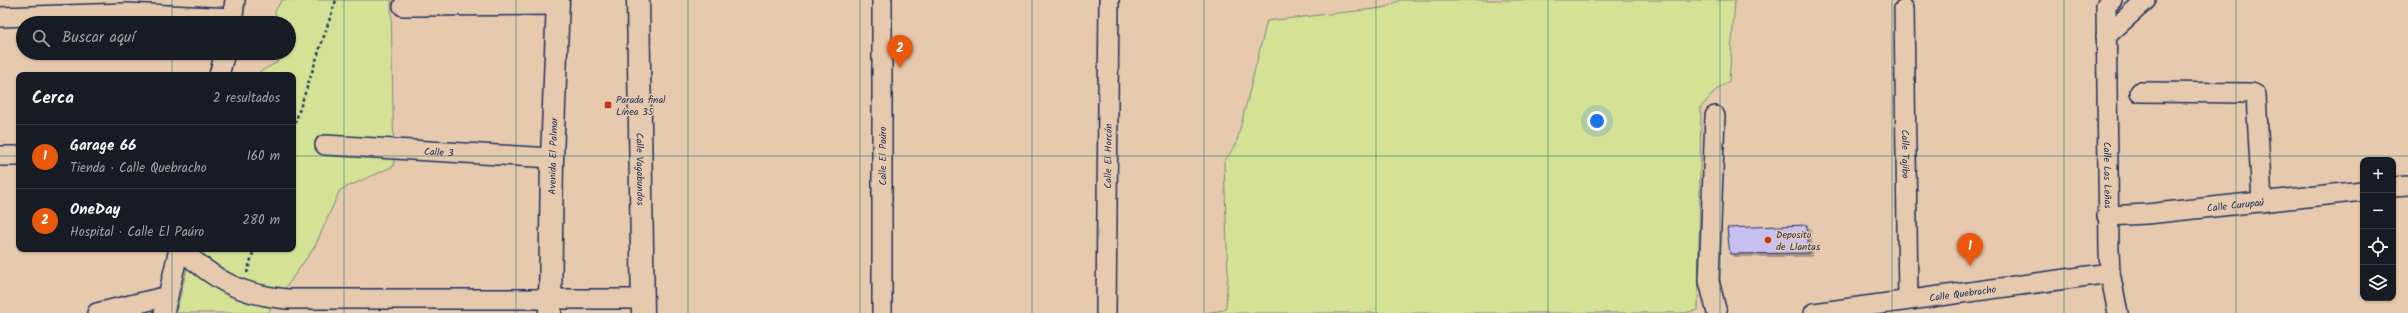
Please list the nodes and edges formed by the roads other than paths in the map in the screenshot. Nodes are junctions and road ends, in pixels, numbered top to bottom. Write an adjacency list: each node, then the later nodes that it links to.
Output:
1 (638, 0): 33 (street, Calle Vagabundos)
2 (882, 0): 35 (street, Calle El Paúro)
3 (1109, 0): 36 (street, Calle El Horcón)
4 (2112, 0): 13 (street, Calle Las Leñas)
5 (2146, 0): 13 (street)
6 (558, 2): 7 (street); 21 (street, Avenida El Palmar)
7 (403, 6)
8 (1904, 9): 30 (street, Calle Tajibo)
9 (233, 14): 11 (street)
10 (16, 16): 12 (street)
11 (32, 16)
12 (0, 17)
13 (2106, 36): 26 (street, Calle Las Leñas)
14 (223, 60): 15 (street)
15 (220, 72)
16 (2140, 92): 25 (street)
17 (1716, 116): 37 (street)
18 (325, 145): 21 (street, Calle 3)
19 (0, 156): 20 (street)
20 (16, 156)
21 (552, 158): 32 (street, Avenida El Palmar)
22 (2408, 186): 23 (street)
23 (2396, 187)
24 (2360, 191): 25 (street, Calle Curupaú)
25 (2262, 202): 26 (street, Calle Curupaú)
26 (2107, 216): 29 (street, Calle Las Leñas)
27 (179, 252): 31 (street)
28 (184, 252): 32 (street)
29 (2110, 273): 30 (street, Calle Quebracho); 39 (street, Calle Las Leñas)
30 (1908, 299): 38 (street, Calle Quebracho)
31 (166, 305): 34 (street)
32 (550, 306): 33 (street)
33 (643, 306)
34 (98, 313)
35 (882, 313)
36 (1106, 313)
37 (1717, 313)
38 (1814, 313)
39 (2118, 313)

